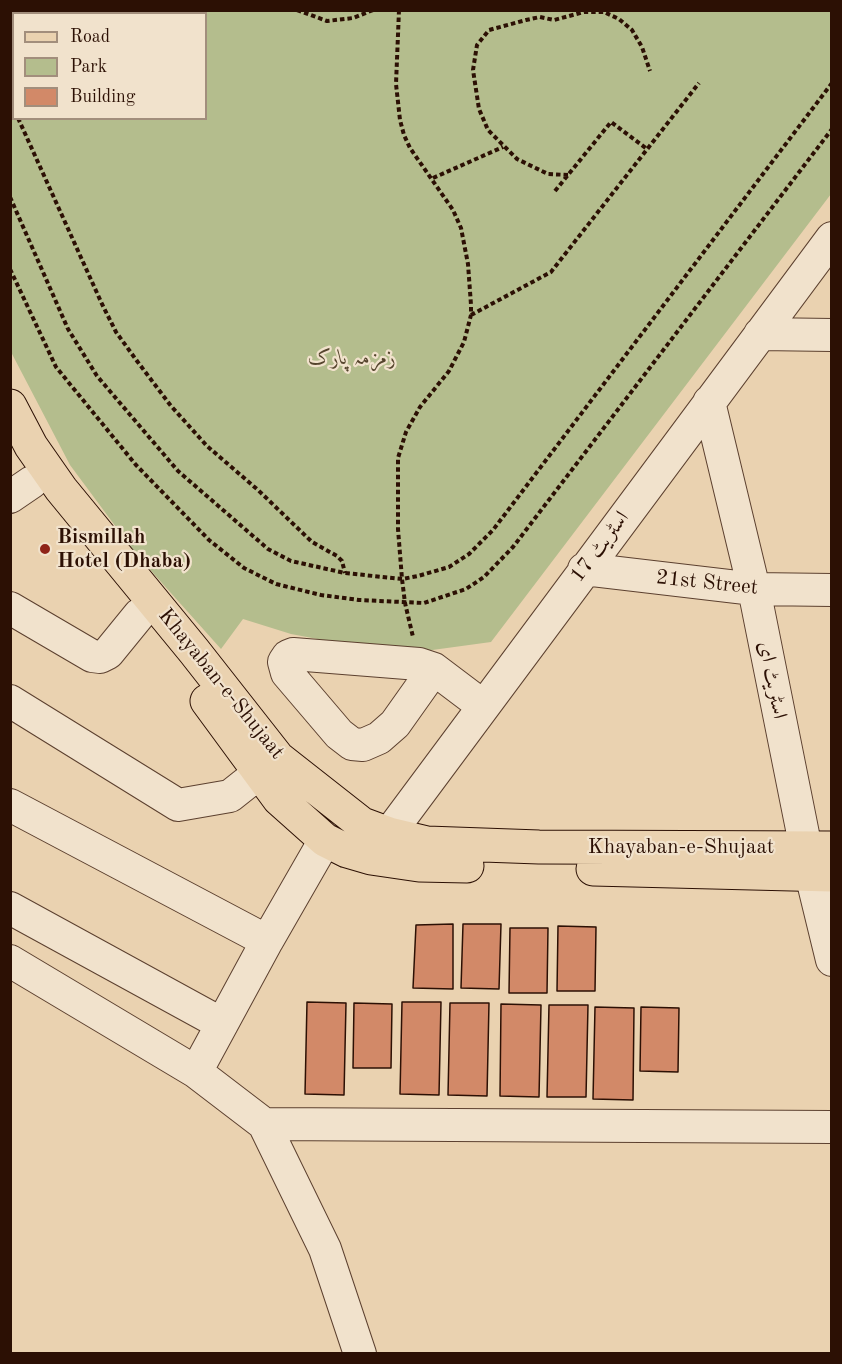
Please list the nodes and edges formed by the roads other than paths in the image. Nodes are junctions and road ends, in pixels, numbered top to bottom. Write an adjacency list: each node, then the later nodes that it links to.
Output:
1 (831, 238): 2 (street, اسٹریٹ 17)
2 (760, 334): 3 (street); 4 (street, اسٹریٹ 17)
3 (831, 335)
4 (709, 402): 8 (street, اسٹریٹ 17); 9 (street, اسٹریٹ ای)
5 (10, 406): 19 (main road, Khayaban-e-Shujaat)
6 (10, 450): 7 (main road, Khayaban-e-Shujaat)
7 (21, 490): 12 (main road, Khayaban-e-Shujaat)
8 (584, 569): 9 (street, 21st Street); 15 (street, اسٹریٹ 17)
9 (754, 589): 10 (street, 21st Street); 20 (street, اسٹریٹ ای)
10 (831, 590)
11 (10, 608): 12 (street)
12 (139, 615): 16 (main road, Khayaban-e-Shujaat)
13 (427, 666): 15 (street)
14 (10, 701): 16 (street)
15 (483, 706): 19 (street, اسٹریٹ 17)
16 (258, 773): 18 (main road, Khayaban-e-Shujaat)
17 (10, 805): 22 (street)
18 (325, 840): 19 (main road, Khayaban-e-Shujaat); 22 (street)
19 (380, 846): 20 (main road, Khayaban-e-Shujaat)
20 (820, 861): 23 (street, اسٹریٹ ای)
21 (10, 908): 25 (street)
22 (267, 941): 25 (street)
23 (831, 960)
24 (10, 962): 26 (street)
25 (222, 1024): 26 (street)
26 (196, 1072): 27 (street)
27 (264, 1124): 28 (street); 29 (street)
28 (831, 1127)
29 (360, 1353)

